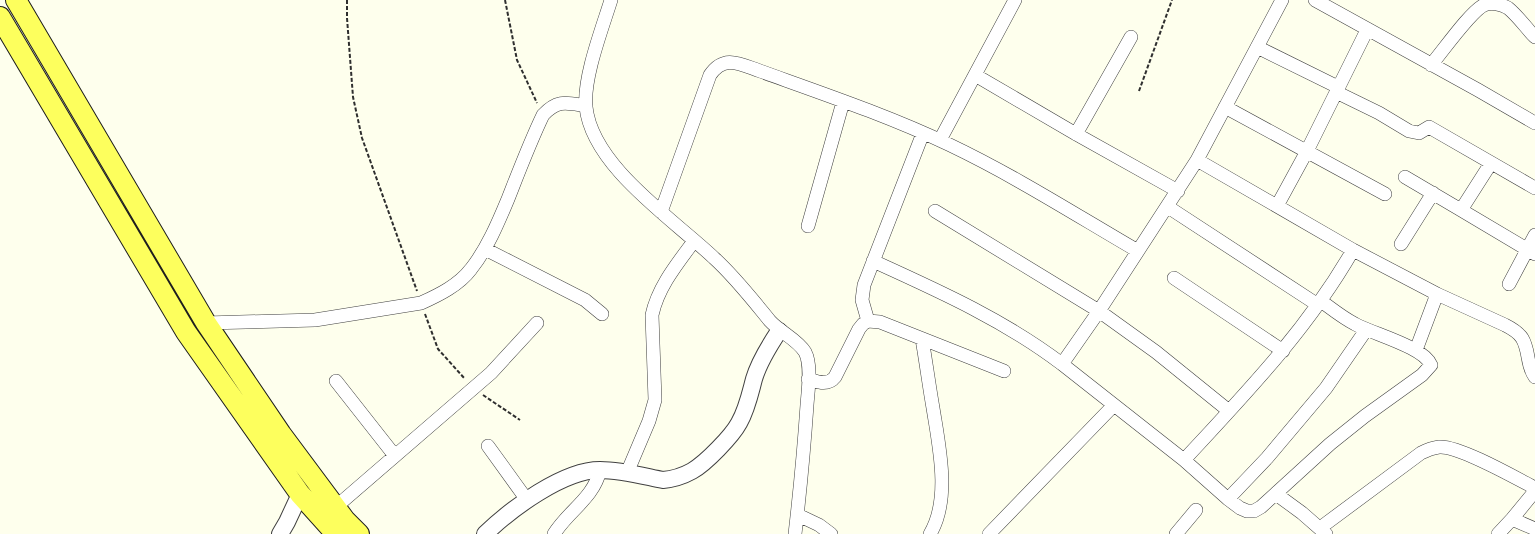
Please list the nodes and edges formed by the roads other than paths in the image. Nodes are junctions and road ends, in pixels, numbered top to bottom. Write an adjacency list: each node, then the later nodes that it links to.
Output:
1 (16, 0): 50 (main road)
2 (611, 0): 15 (street)
3 (1016, 0): 12 (street)
4 (1282, 0): 10 (street)
5 (1315, 0): 7 (street)
6 (0, 17): 71 (main road)
7 (1367, 30): 11 (street); 13 (street)
8 (1131, 37): 19 (street)
9 (1535, 37): 11 (street)
10 (1257, 47): 13 (street); 16 (street)
11 (1431, 65): 17 (street)
12 (975, 75): 19 (street); 20 (street)
13 (1337, 89): 21 (street); 23 (street)
14 (843, 102): 18 (street); 33 (street); 34 (street)
15 (586, 106): 33 (street); 38 (street)
16 (1225, 107): 21 (street); 22 (street)
17 (1535, 123)
18 (923, 133): 20 (street); 42 (street)
19 (1076, 134): 26 (street)
20 (940, 140): 40 (street)
21 (1306, 151): 28 (street); 29 (street)
22 (1197, 160): 26 (street); 29 (street)
23 (1491, 163): 25 (street); 31 (street)
24 (1405, 176): 27 (street)
25 (1535, 188)
26 (1178, 191): 30 (street)
27 (1433, 193): 31 (street); 37 (street)
28 (1385, 194)
29 (1277, 206): 39 (street)
30 (1168, 207): 40 (street); 46 (street)
31 (1461, 210): 41 (street)
32 (935, 211): 47 (street)
33 (661, 212): 36 (street)
34 (808, 226)
35 (1535, 235): 41 (street)
36 (694, 241): 53 (street); 68 (street)
37 (1401, 244)
38 (485, 249): 48 (street); 50 (street)
39 (1353, 250): 45 (street); 46 (street)
40 (1138, 251): 47 (street)
41 (1531, 252): 44 (street)
42 (873, 261): 49 (street); 57 (street)
43 (1174, 278): 56 (street)
44 (1509, 284)
45 (1437, 294): 55 (street); 59 (street)
46 (1320, 303): 52 (street); 56 (street)
47 (1099, 311): 57 (street); 63 (street)
48 (602, 314)
49 (868, 321): 54 (street); 60 (street)
50 (206, 323): 76 (main road)
51 (537, 323): 65 (street)
52 (1366, 330): 55 (street); 73 (street)
53 (779, 331): 60 (street); 68 (street)
54 (922, 339): 58 (street); 88 (street)
55 (1416, 350): 72 (street)
56 (1283, 352): 63 (street)
57 (1062, 364): 62 (street)
58 (1004, 371)
59 (1535, 377)
60 (808, 379): 77 (street)
61 (336, 381): 65 (street)
62 (1114, 405): 66 (street); 89 (street)
63 (1229, 411): 66 (street)
64 (488, 446): 74 (street)
65 (395, 456): 76 (street)
66 (1184, 460): 73 (street)
67 (600, 470): 68 (street); 74 (street); 85 (street)
68 (627, 473)
69 (1535, 488): 80 (street)
70 (1535, 491): 78 (street)
71 (300, 494): 76 (main road); 81 (street)
72 (1276, 494): 73 (street); 80 (street)
73 (1228, 499)
74 (527, 500): 84 (street)
75 (1196, 510): 90 (street)
76 (329, 513): 82 (main road); 83 (main road)
77 (798, 515): 86 (street); 87 (street)
78 (1512, 519): 79 (street); 91 (street)
79 (1535, 529)
80 (1323, 531)
81 (280, 534)
82 (336, 534)
83 (359, 534)
84 (485, 534)
85 (554, 534)
86 (795, 534)
87 (831, 534)
88 (930, 534)
89 (989, 534)
90 (1176, 534)
91 (1498, 534)

